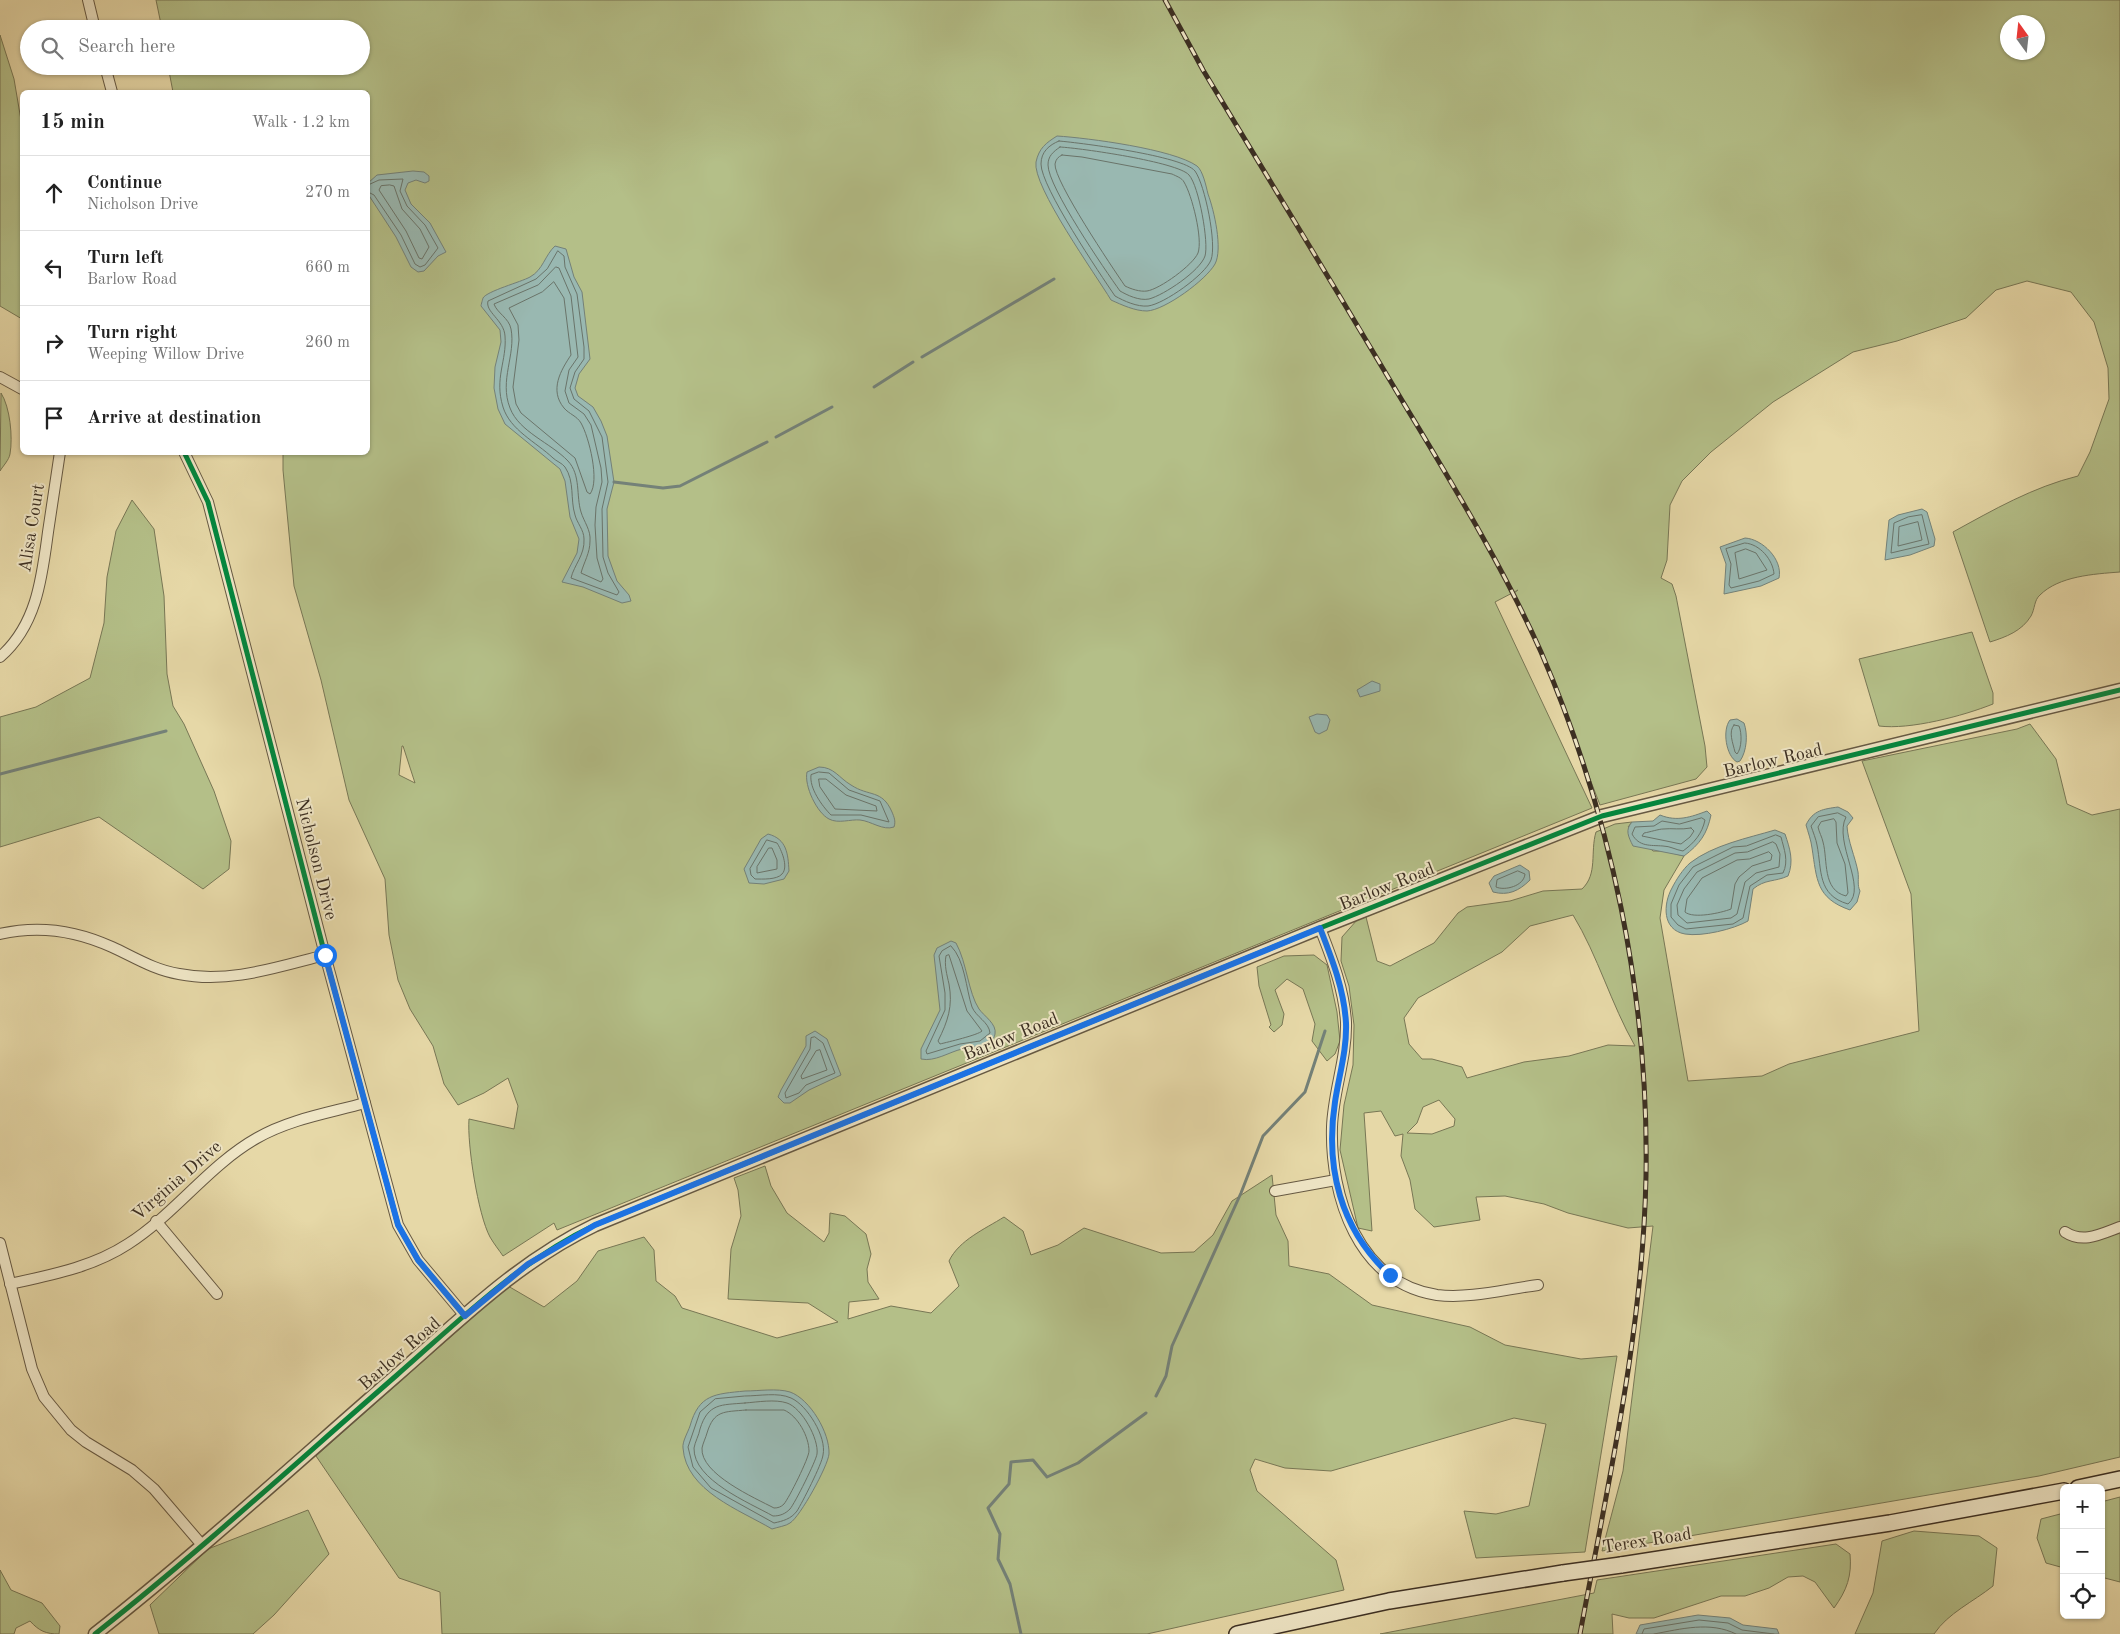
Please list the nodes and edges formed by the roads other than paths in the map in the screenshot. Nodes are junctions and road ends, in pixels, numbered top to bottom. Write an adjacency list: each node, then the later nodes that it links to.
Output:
1 (88, 0): 2 (street)
2 (93, 20)
3 (107, 75): 4 (street)
4 (111, 90)
5 (0, 377): 6 (street)
6 (20, 388)
7 (60, 455): 9 (street, Alisa Court)
8 (186, 455): 13 (street, Nicholson Drive)
9 (0, 657)
10 (2120, 690): 11 (street, Barlow Road)
11 (1320, 928): 15 (street); 24 (street, Barlow Road)
12 (0, 934): 13 (street)
13 (325, 955): 14 (street, Nicholson Drive)
14 (365, 1103): 17 (street, Virginia Drive); 24 (street, Nicholson Drive)
15 (1336, 1180): 16 (street); 22 (street)
16 (1276, 1191)
17 (156, 1221): 21 (street, Virginia Drive); 23 (street)
18 (2120, 1227): 19 (street)
19 (2065, 1232)
20 (0, 1243): 21 (street)
21 (10, 1284): 28 (street)
22 (1538, 1284)
23 (217, 1294)
24 (465, 1316): 28 (street, Barlow Road)
25 (2120, 1479): 26 (main road)
26 (2097, 1484)
27 (2060, 1492): 30 (main road, Terex Road, bridge)
28 (202, 1545): 29 (street, Barlow Road)
29 (95, 1634)
30 (1237, 1634)

